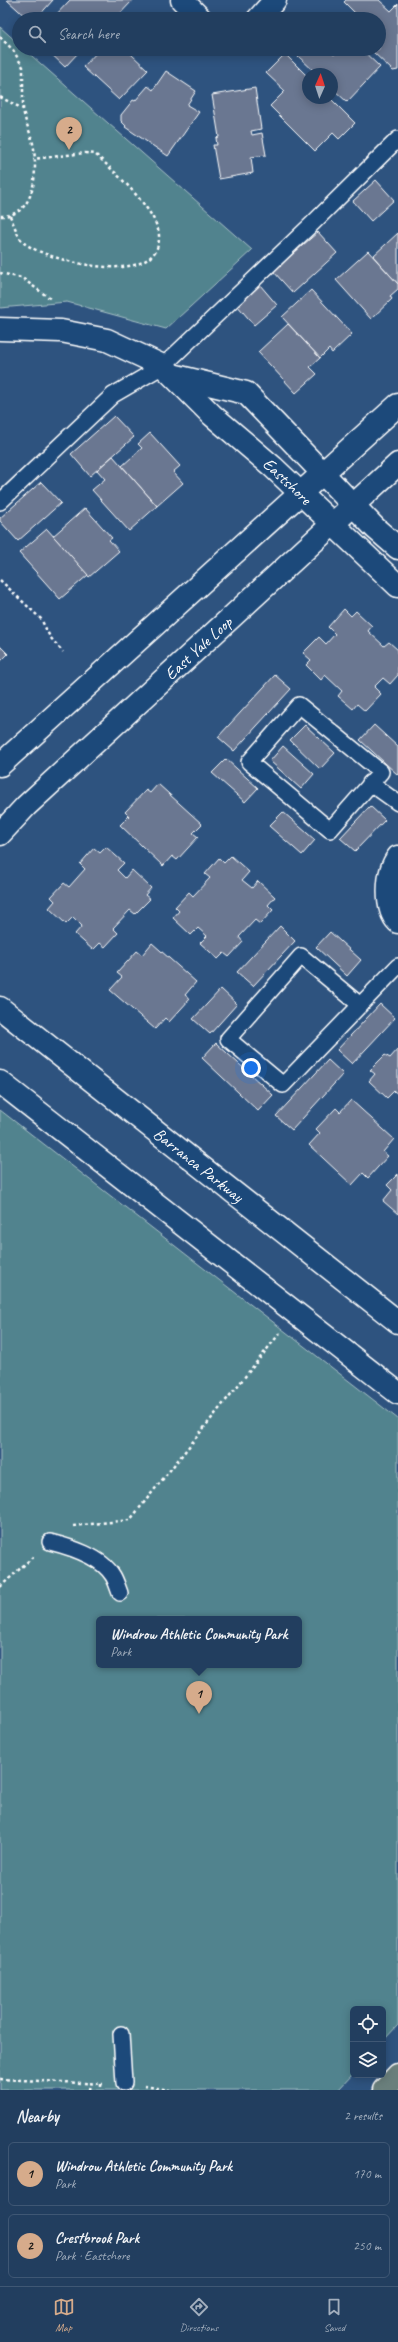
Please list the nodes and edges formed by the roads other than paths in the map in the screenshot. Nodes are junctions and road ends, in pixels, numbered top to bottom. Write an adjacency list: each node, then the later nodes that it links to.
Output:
1 (182, 0): 3 (main road)
2 (275, 0): 4 (main road)
3 (194, 12)
4 (264, 12)
5 (398, 139): 7 (lane)
6 (0, 329): 7 (main road, Eastshore)
7 (169, 371): 10 (main road, Eastshore); 11 (main road, Eastshore); 12 (lane)
8 (398, 405): 10 (main road)
9 (398, 464): 13 (main road, East Yale Loop)
10 (322, 474): 11 (main road); 13 (main road, Eastshore)
11 (300, 494): 14 (main road, Eastshore); 17 (main road)
12 (0, 502)
13 (353, 504): 14 (main road, East Yale Loop); 15 (main road, Eastshore)
14 (332, 523): 16 (main road, Eastshore); 20 (main road, East Yale Loop)
15 (398, 548)
16 (398, 586)
17 (0, 765)
18 (370, 783): 18 (lane); 19 (lane)
19 (398, 803)
20 (0, 834)
21 (398, 857): 22 (main road)
22 (398, 922)
23 (398, 966): 24 (lane)
24 (360, 1005): 24 (lane)
25 (0, 1008): 27 (main road, Barranca Parkway)
26 (0, 1082): 28 (main road)
27 (398, 1322)
28 (398, 1393)
29 (50, 1542): 30 (lane)
30 (120, 1593)
31 (121, 2034): 32 (lane)
32 (124, 2083)

